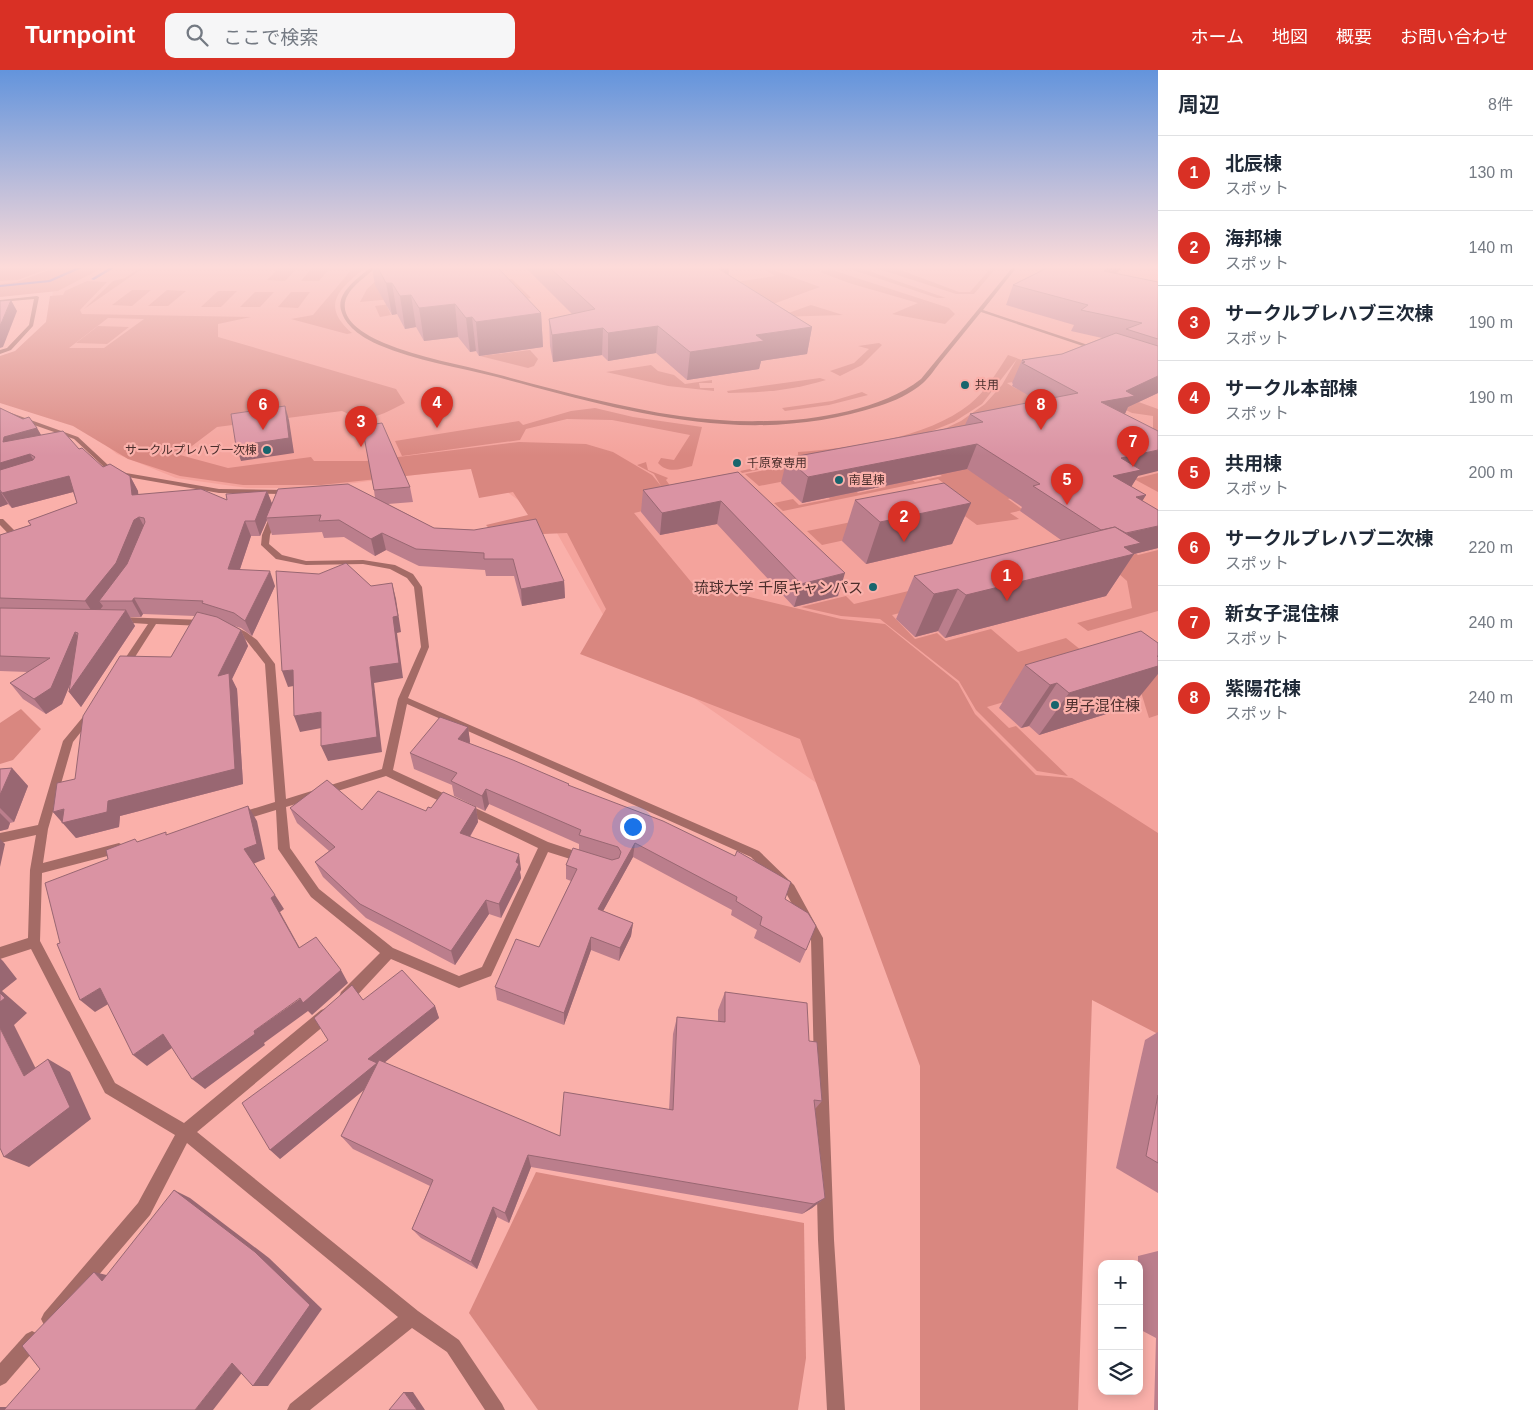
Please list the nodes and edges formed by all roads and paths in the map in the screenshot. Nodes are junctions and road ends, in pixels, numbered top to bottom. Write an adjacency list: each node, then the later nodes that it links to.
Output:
1 (26, 331): 6 (street)
2 (361, 331): 3 (street)
3 (963, 331)
4 (1042, 331): 5 (street)
5 (1104, 351)
6 (0, 352)
7 (0, 411): 8 (street)
8 (76, 438): 9 (street); 15 (street)
9 (58, 442)
10 (0, 521): 11 (street)
11 (20, 542)
12 (108, 620): 13 (street)
13 (154, 621): 14 (street); 18 (street)
14 (119, 675)
15 (403, 699): 17 (street); 34 (street)
16 (98, 705): 20 (street)
17 (387, 772): 18 (street); 23 (street)
18 (281, 806): 19 (street); 27 (street)
19 (225, 821)
20 (42, 829): 21 (street); 25 (street)
21 (0, 838)
22 (130, 845): 25 (street)
23 (545, 846): 24 (street); 27 (street)
24 (596, 862)
25 (36, 870): 26 (street)
26 (34, 942): 28 (street); 29 (street)
27 (389, 952): 29 (street)
28 (0, 953)
29 (185, 1132): 30 (street); 31 (street)
30 (412, 1317): 32 (street); 33 (street)
31 (0, 1377)
32 (296, 1410)
33 (496, 1410)
34 (836, 1410)

